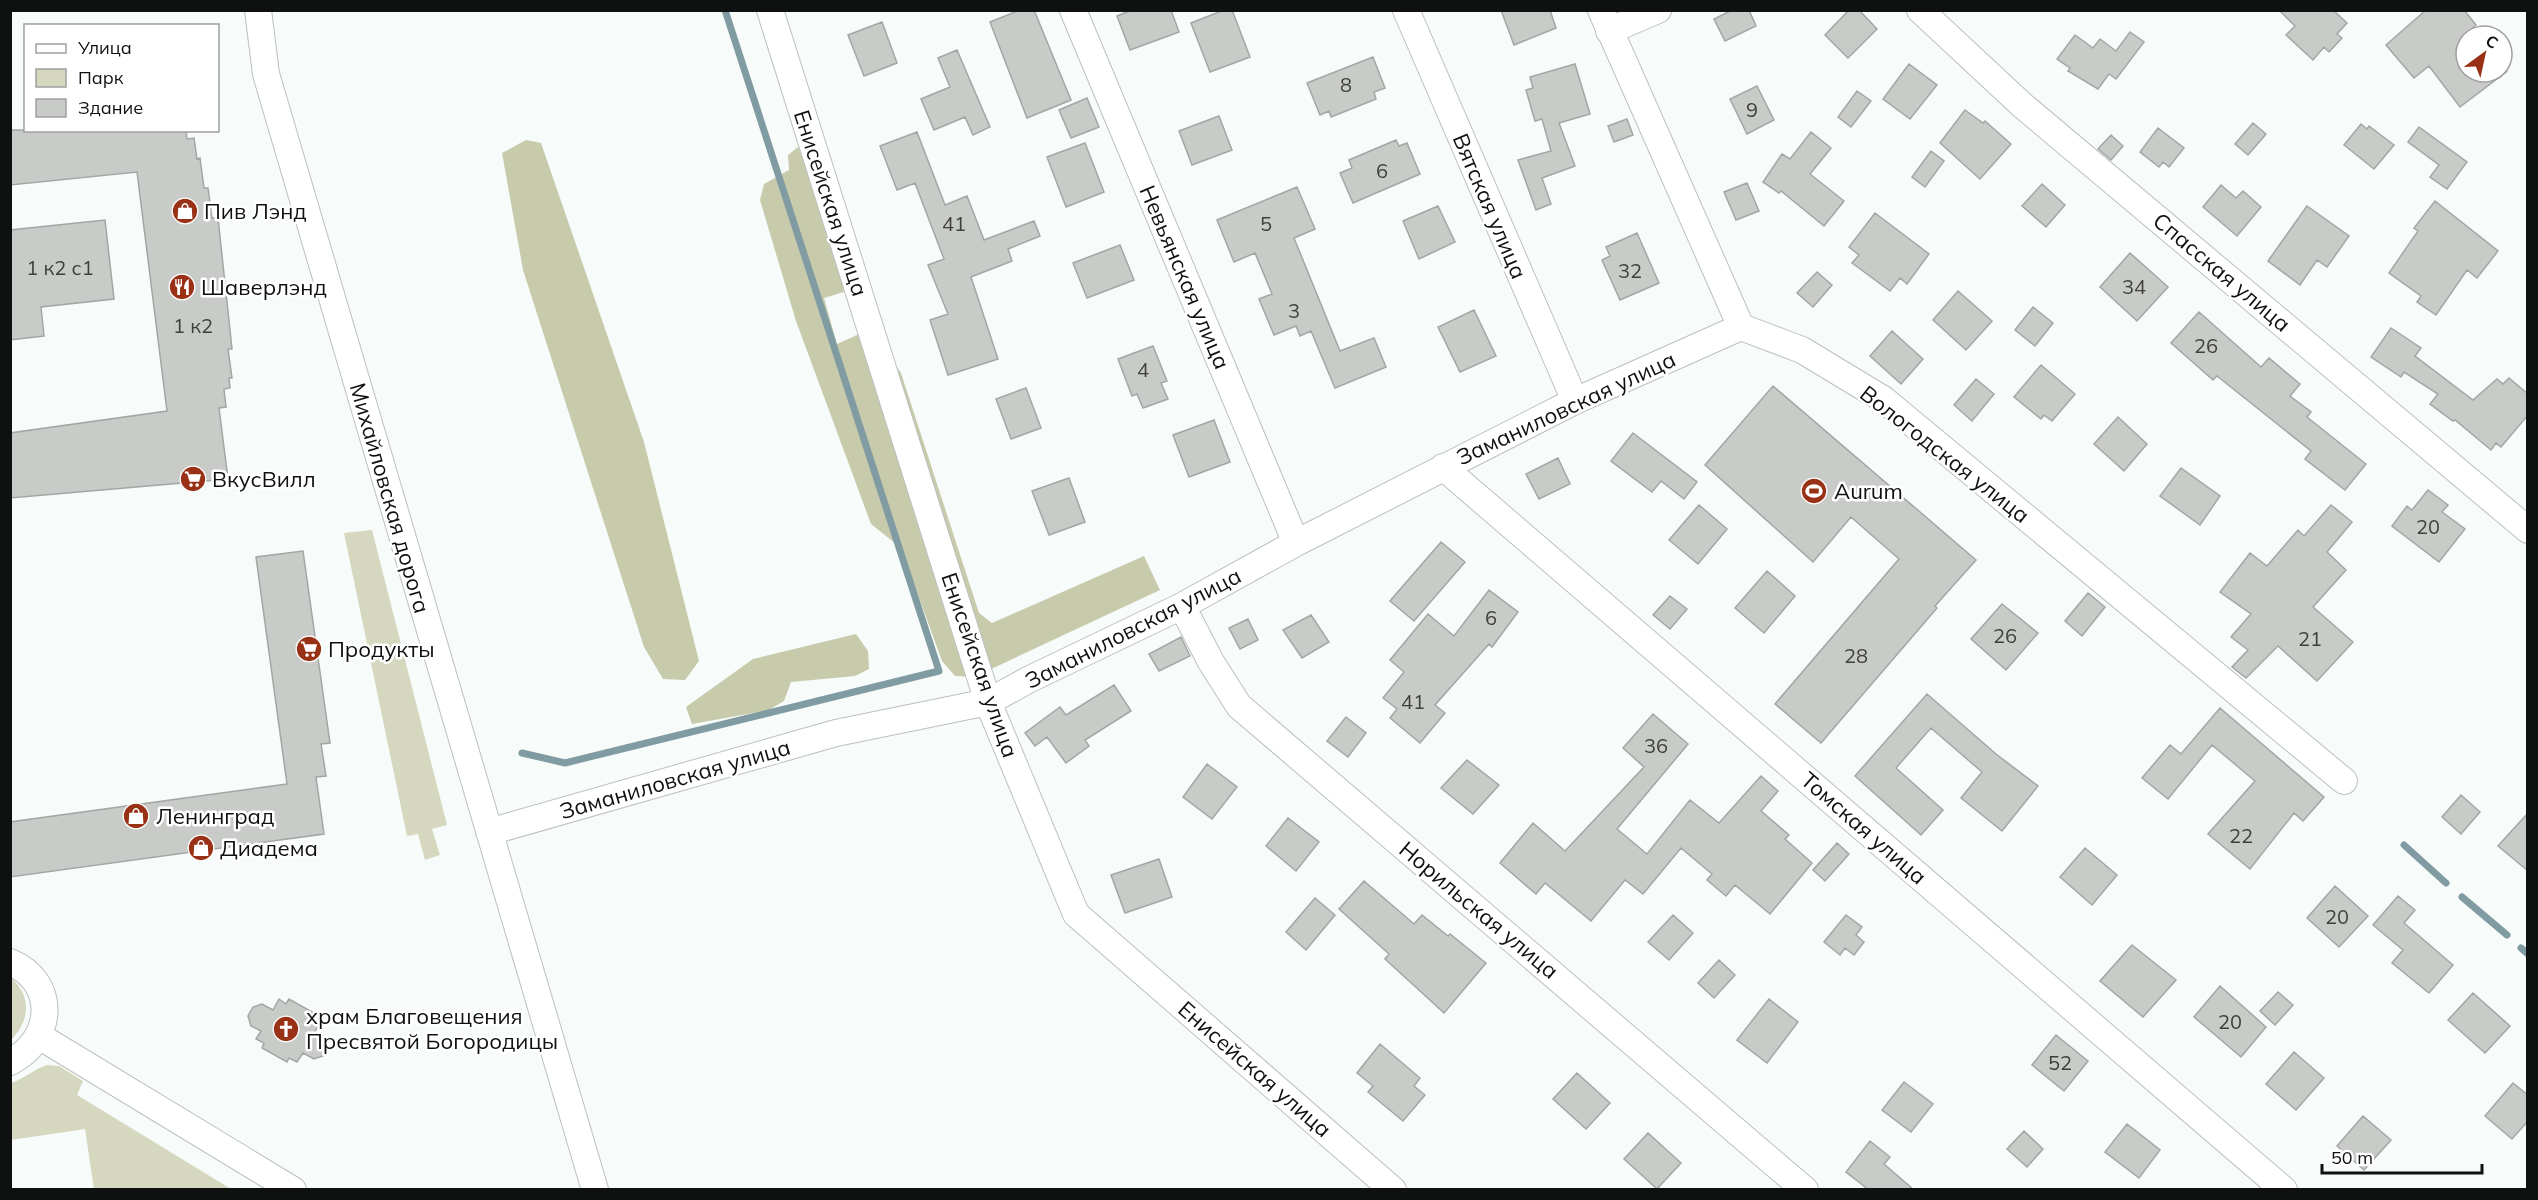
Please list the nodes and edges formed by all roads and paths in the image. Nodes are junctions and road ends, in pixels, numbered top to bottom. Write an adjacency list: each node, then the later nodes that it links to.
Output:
1 (258, 10): 16 (street, Михайловская дорога)
2 (770, 10): 14 (street, Енисейская улица)
3 (1073, 10): 12 (street, Невьянская улица)
4 (1406, 10): 9 (street, Вятская улица)
5 (1658, 10): 7 (street)
6 (1920, 10): 11 (street, Спасская улица)
7 (1605, 21): 8 (street)
8 (1741, 327): 9 (street, Заманиловская улица); 15 (street, Вологодская улица)
9 (1575, 401): 10 (street, Заманиловская улица)
10 (1443, 467): 12 (street, Заманиловская улица); 24 (street, Томская улица)
11 (2528, 530)
12 (1296, 543): 13 (street, Заманиловская улица)
13 (1182, 606): 14 (street, Заманиловская улица); 23 (street, Норильская улица)
14 (988, 702): 16 (street, Заманиловская улица); 22 (street, Енисейская улица)
15 (2344, 781)
16 (489, 832): 21 (street, Михайловская дорога)
17 (10, 962): 18 (street)
18 (39, 1036): 19 (street); 20 (street)
19 (10, 1062)
20 (293, 1190)
21 (595, 1190)
22 (1393, 1190)
23 (1805, 1190)
24 (2284, 1190)

